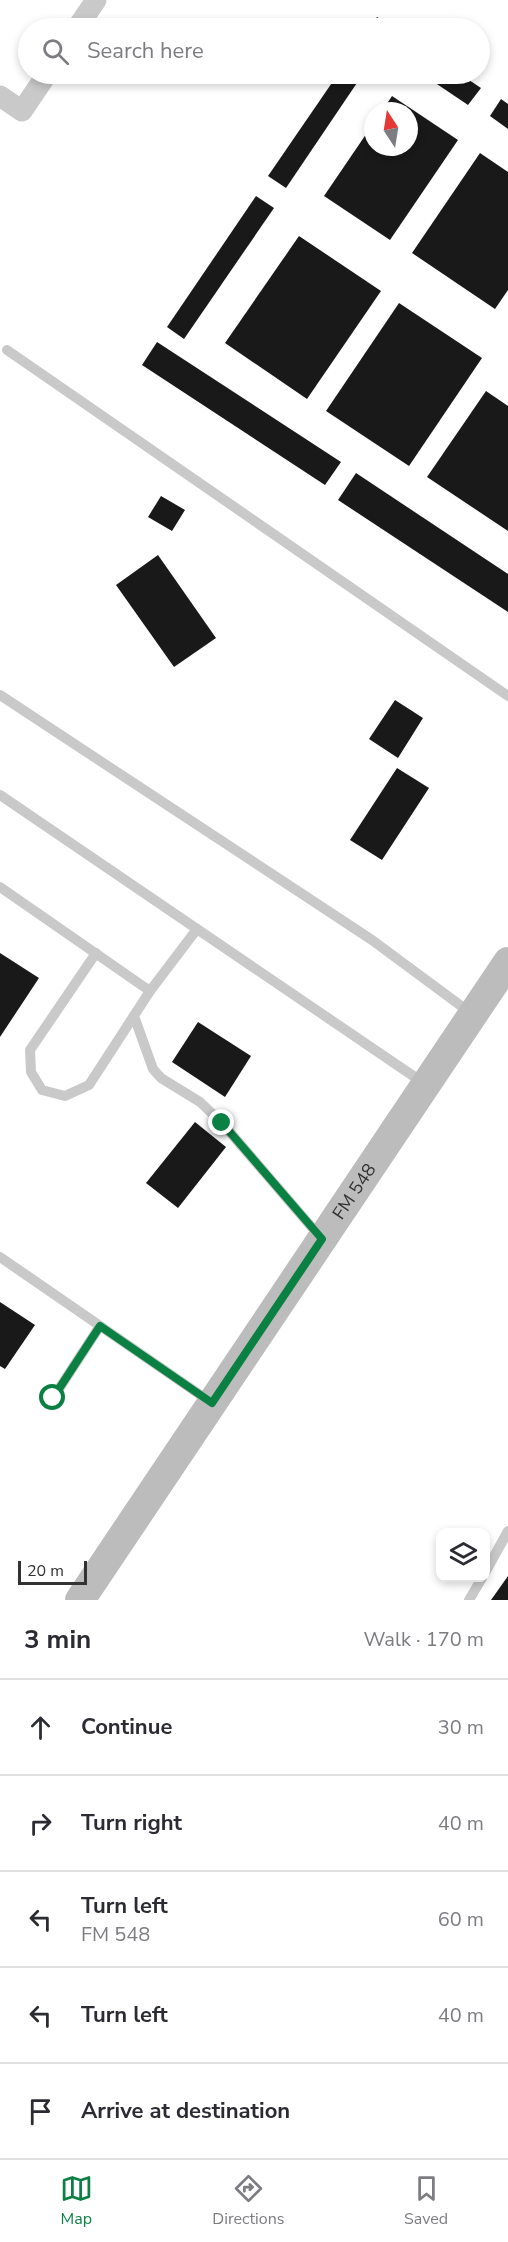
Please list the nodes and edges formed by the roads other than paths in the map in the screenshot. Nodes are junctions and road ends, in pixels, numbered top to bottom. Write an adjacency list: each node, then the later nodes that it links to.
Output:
1 (96, 0): 2 (street)
2 (84, 18)
3 (40, 84): 4 (street)
4 (0, 96)
5 (7, 350): 7 (lane)
6 (0, 695): 14 (lane)
7 (508, 696)
8 (0, 795): 10 (lane)
9 (0, 886): 11 (lane)
10 (197, 929): 13 (lane); 16 (lane)
11 (96, 953): 13 (lane); 15 (lane)
12 (508, 962): 14 (main road, FM 548 / FM 548)
13 (150, 991): 15 (lane)
14 (472, 1014): 16 (main road, FM 548 / FM 548)
15 (134, 1016): 17 (lane)
16 (426, 1085): 17 (main road, FM 548 / FM 548)
17 (322, 1239): 21 (main road, FM 548 / FM 548)
18 (0, 1257): 19 (lane)
19 (100, 1326): 20 (lane); 21 (lane)
20 (53, 1398)
21 (212, 1403): 25 (main road, FM 548 / FM 548)
22 (508, 1531): 23 (lane)
23 (490, 1564)
24 (480, 1582): 26 (lane)
25 (80, 1600)
26 (469, 1600)

